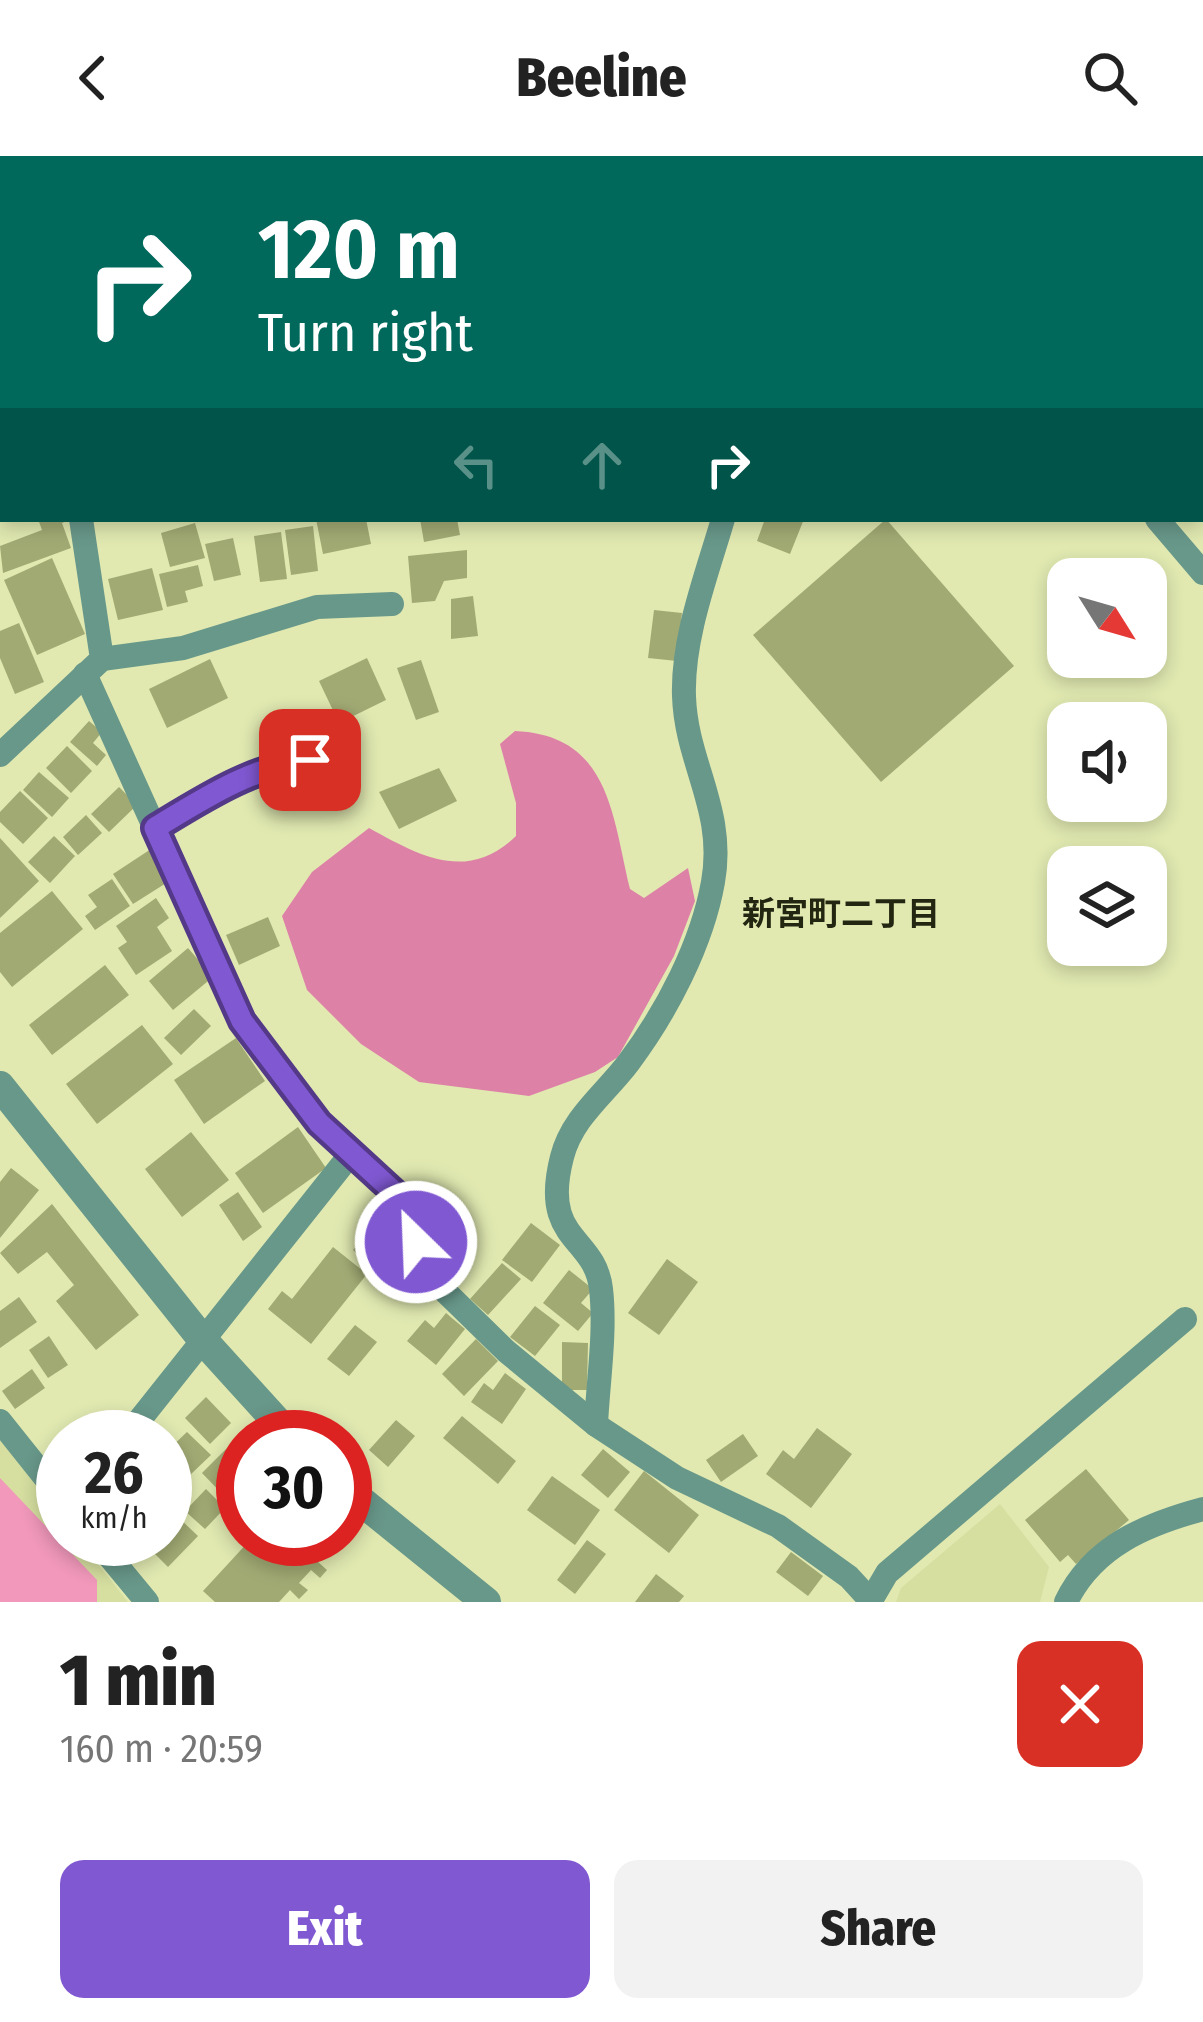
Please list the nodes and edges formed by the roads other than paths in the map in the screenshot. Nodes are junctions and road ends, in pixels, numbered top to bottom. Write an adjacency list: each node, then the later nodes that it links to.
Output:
1 (81, 522): 6 (street)
2 (722, 522): 17 (street)
3 (1160, 522): 4 (street)
4 (1203, 573)
5 (392, 604): 6 (street)
6 (93, 667): 7 (street); 9 (street)
7 (3, 746)
8 (344, 771): 9 (street)
9 (155, 828): 11 (street)
10 (0, 1086): 13 (street)
11 (350, 1155): 13 (street); 17 (street)
12 (1185, 1319): 24 (street)
13 (202, 1340): 14 (street); 15 (street)
14 (147, 1410)
15 (266, 1410)
16 (0, 1421): 18 (street)
17 (596, 1425): 24 (street)
18 (36, 1466)
19 (372, 1510): 23 (street)
20 (1203, 1510): 25 (street)
21 (117, 1566): 22 (street)
22 (147, 1602)
23 (486, 1602)
24 (871, 1602)
25 (1066, 1602)

